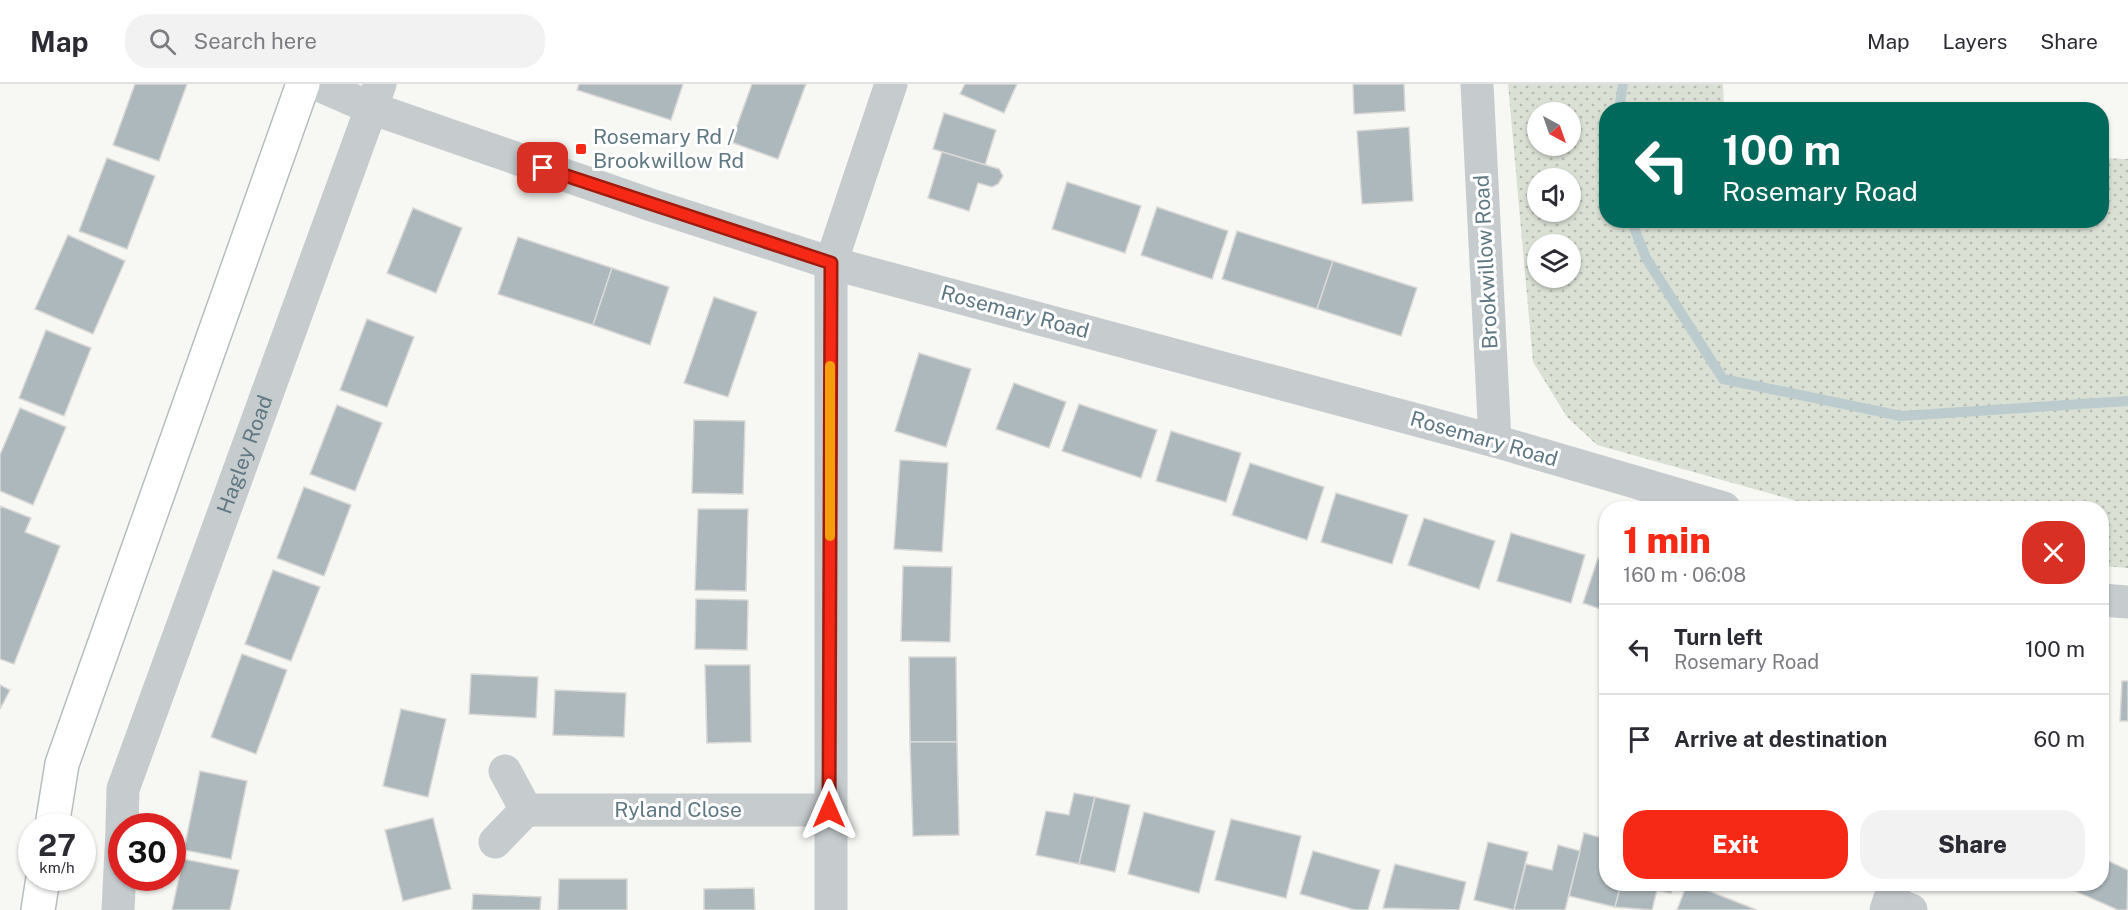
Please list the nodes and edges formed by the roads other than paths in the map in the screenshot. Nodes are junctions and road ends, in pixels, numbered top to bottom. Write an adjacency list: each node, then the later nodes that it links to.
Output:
1 (303, 84): 14 (main road)
2 (316, 84): 5 (street, Rosemary Road)
3 (891, 84): 6 (street)
4 (1477, 84): 7 (street, Brookwillow Road)
5 (375, 96): 6 (street, Rosemary Road); 15 (street, Hagley Road)
6 (831, 263): 7 (street, Rosemary Road); 13 (street)
7 (1495, 441): 8 (street, Rosemary Road)
8 (1700, 501)
9 (2109, 601): 10 (street)
10 (2128, 602)
11 (505, 771): 12 (street)
12 (526, 810): 13 (street, Ryland Close); 16 (street)
13 (829, 810): 21 (street)
14 (53, 813)
15 (122, 813)
16 (495, 842)
17 (41, 891): 19 (main road)
18 (119, 891): 20 (street, Hagley Road)
19 (38, 910)
20 (118, 910)
21 (831, 910)

